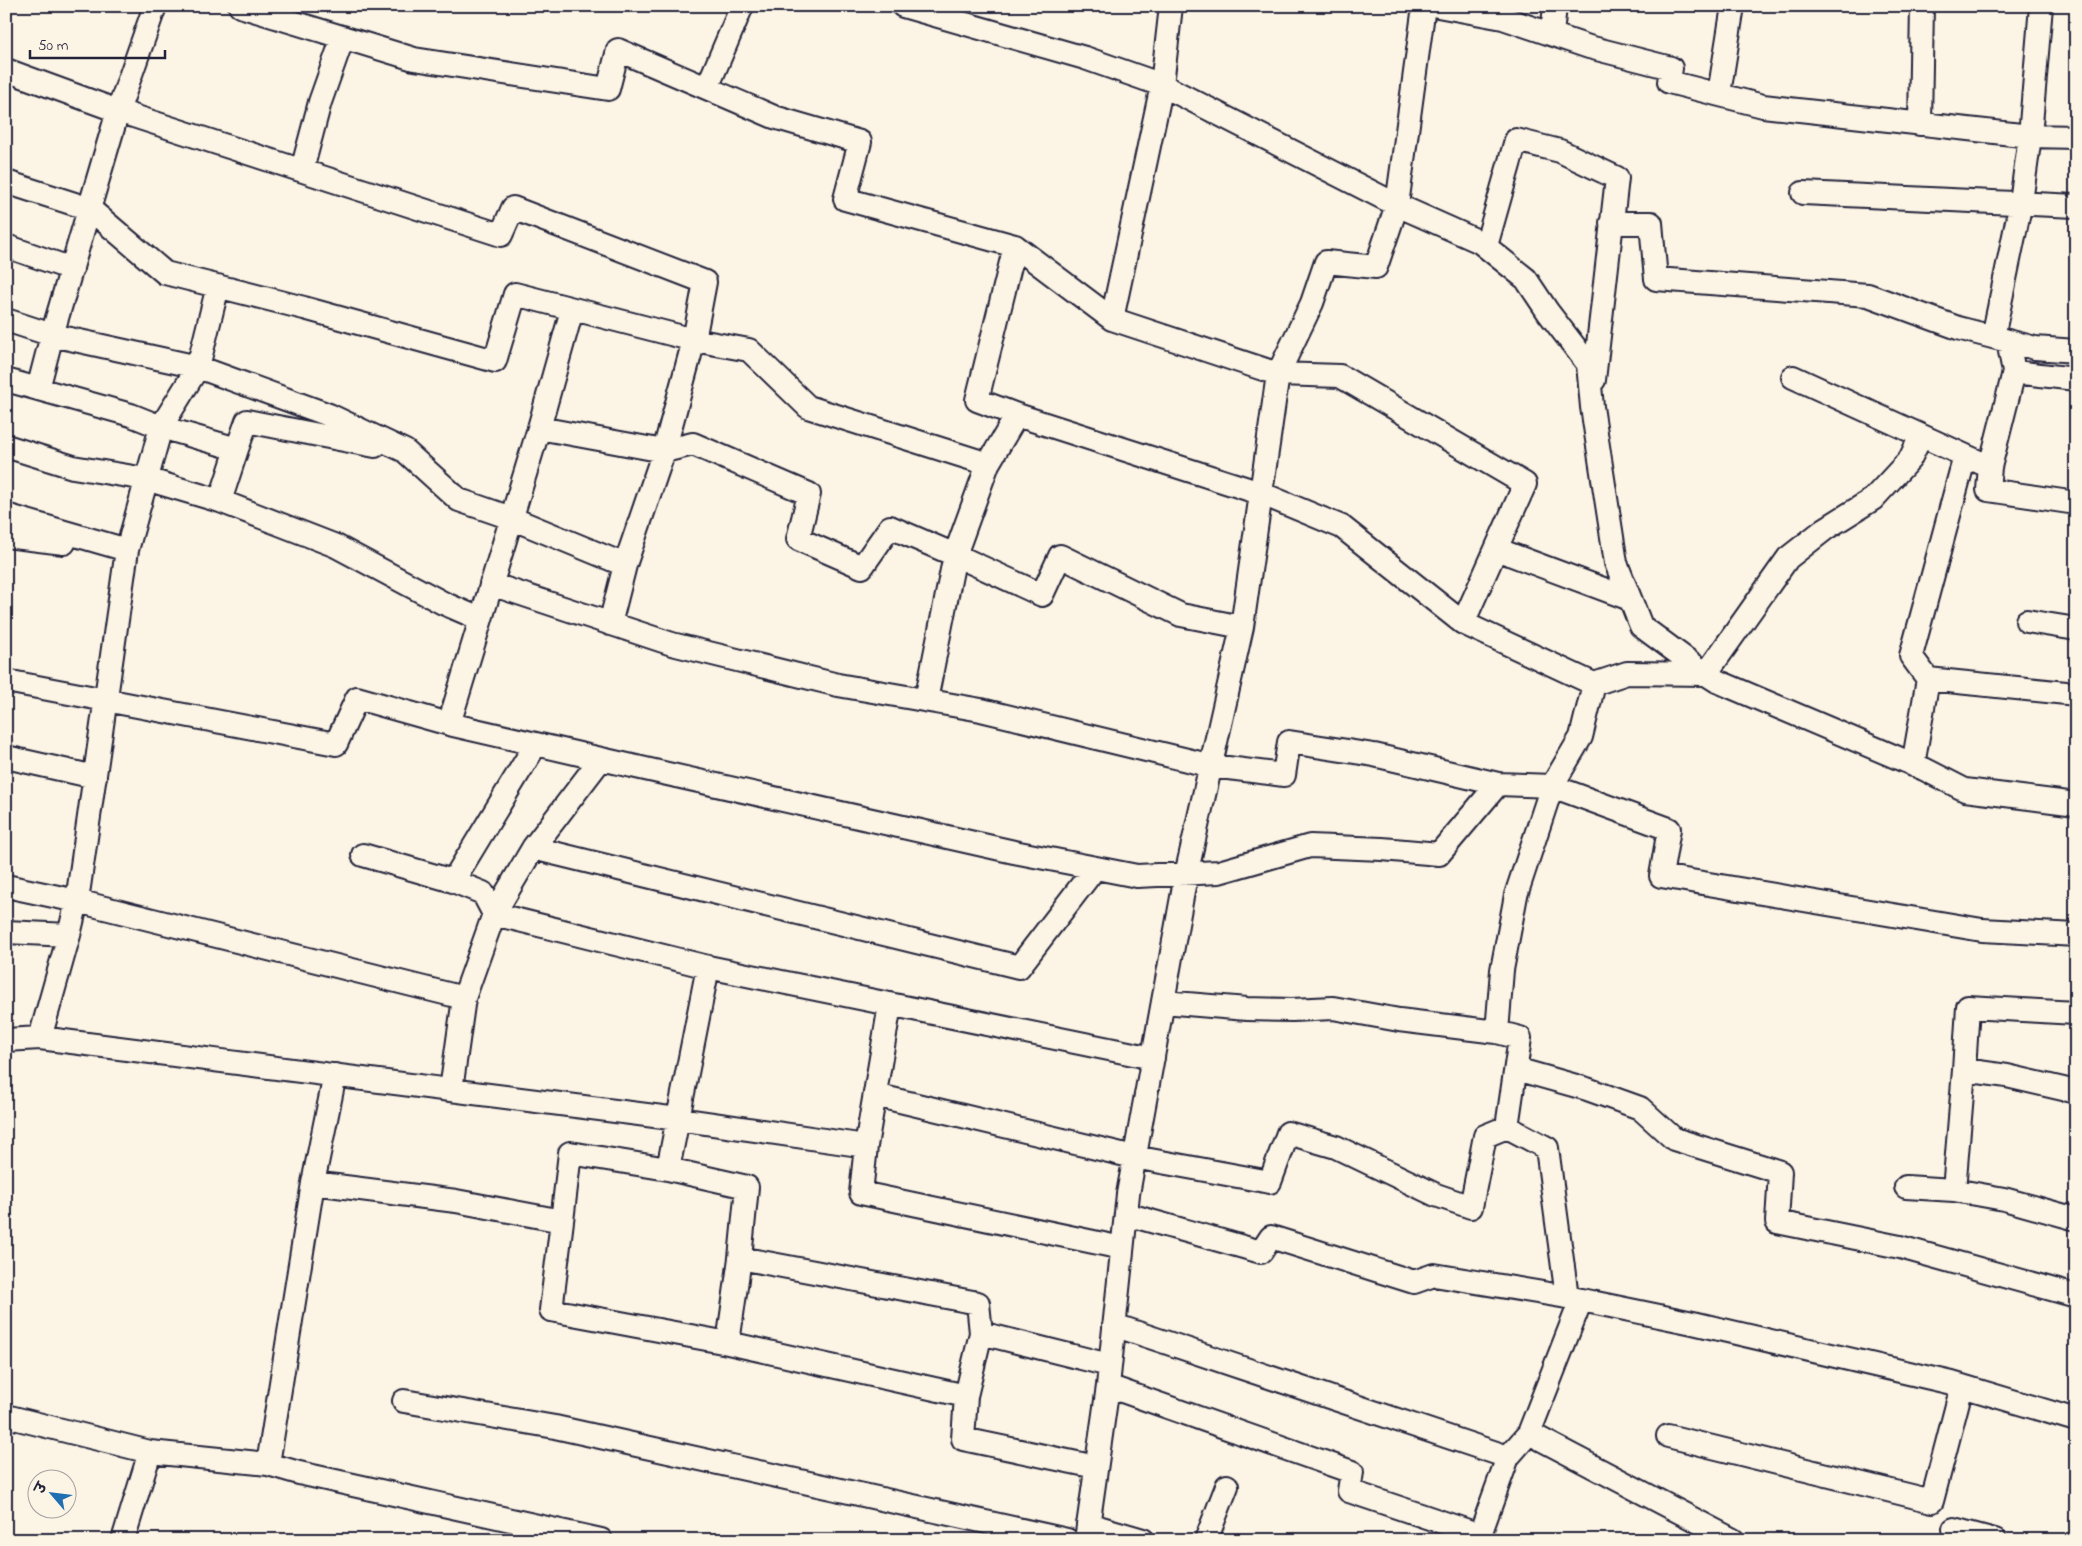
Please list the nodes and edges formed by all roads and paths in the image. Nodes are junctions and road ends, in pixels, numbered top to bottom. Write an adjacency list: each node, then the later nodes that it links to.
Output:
1 (154, 6): 18 (street)
2 (240, 6): 13 (street)
3 (742, 6): 16 (street)
4 (903, 6): 15 (street)
5 (1172, 6): 15 (street)
6 (1424, 6): 26 (street)
7 (1438, 6): 12 (street)
8 (1555, 6): 12 (street)
9 (1733, 6): 17 (street)
10 (1922, 6): 19 (street)
11 (2042, 6): 20 (street)
12 (1552, 34): 17 (street)
13 (343, 37): 16 (street); 22 (street)
14 (6, 70): 18 (street)
15 (1162, 85): 26 (street); 36 (street)
16 (707, 88): 31 (street)
17 (1719, 94): 19 (street)
18 (118, 111): 22 (street); 28 (street)
19 (1920, 124): 20 (street)
20 (2030, 136): 21 (street); 25 (street)
21 (2076, 137)
22 (302, 170): 40 (street)
23 (6, 182): 28 (street)
24 (1804, 193): 25 (street)
25 (2021, 202): 27 (street); 39 (street)
26 (1397, 205): 32 (street); 44 (street)
27 (2076, 206)
28 (90, 209): 33 (street); 34 (street)
29 (1611, 223): 32 (street); 39 (street); 50 (street)
30 (6, 246): 33 (street)
31 (1015, 246): 36 (street); 51 (street)
32 (1486, 246): 50 (street)
33 (72, 269): 38 (street)
34 (218, 286): 35 (street); 42 (street)
35 (572, 310): 40 (street); 54 (street)
36 (1112, 318): 44 (street)
37 (6, 320): 38 (street)
38 (52, 335): 42 (street); 49 (street)
39 (2000, 339): 41 (street); 43 (street)
40 (694, 340): 59 (street); 61 (street)
41 (2076, 351)
42 (198, 368): 48 (street); 53 (street)
43 (2014, 372): 46 (street); 62 (street)
44 (1278, 374): 64 (street); 70 (street)
45 (1793, 378): 55 (street)
46 (2076, 379)
47 (6, 380): 49 (street)
48 (255, 388): 52 (street); 58 (street)
49 (38, 389): 53 (street)
50 (1591, 403): 75 (street)
51 (1016, 415): 61 (street); 64 (street)
52 (247, 421): 57 (street); 58 (street)
53 (161, 427): 57 (street); 63 (street)
54 (539, 428): 59 (street); 68 (street)
55 (1921, 436): 60 (street); 82 (street)
56 (6, 446): 63 (street)
57 (237, 449): 65 (street)
58 (406, 451): 68 (street)
59 (664, 451): 72 (street); 73 (street)
60 (1965, 456): 62 (street); 83 (street)
61 (988, 464): 72 (street)
62 (1990, 466): 66 (street)
63 (146, 479): 65 (street); 71 (street)
64 (1260, 493): 79 (street); 80 (street)
65 (220, 500): 76 (street)
66 (2076, 503)
67 (6, 515): 71 (street)
68 (511, 518): 73 (street); 74 (street)
69 (6, 536): 71 (street)
70 (1496, 549): 75 (street); 79 (street)
71 (127, 550): 87 (street)
72 (956, 555): 80 (street); 88 (street)
73 (625, 565): 78 (street)
74 (491, 584): 76 (street); 78 (street)
75 (1630, 600): 82 (street)
76 (480, 619): 89 (street)
77 (2027, 621): 81 (street)
78 (610, 624): 88 (street)
79 (1463, 624): 85 (street)
80 (1242, 627): 94 (street)
81 (2076, 629)
82 (1706, 674): 85 (street); 93 (street)
83 (1928, 679): 86 (street); 93 (street)
84 (6, 681): 87 (street)
85 (1594, 684): 97 (street)
86 (2076, 694)
87 (106, 700): 89 (street); 95 (street)
88 (926, 700): 94 (street)
89 (448, 724): 90 (street)
90 (536, 744): 92 (street); 103 (street)
91 (6, 756): 95 (street)
92 (601, 759): 99 (street); 101 (street)
93 (1913, 765): 98 (street)
94 (1212, 766): 96 (street); 102 (street)
95 (95, 777): 105 (street)
96 (1498, 784): 97 (street); 102 (street)
97 (1552, 786): 109 (street); 115 (street)
98 (2076, 804)
99 (533, 848): 101 (street); 106 (street)
100 (363, 856): 103 (street)
101 (1094, 868): 102 (street)
102 (1186, 874): 112 (street)
103 (453, 881): 106 (street)
104 (6, 886): 105 (street)
105 (77, 901): 108 (street); 111 (street)
106 (494, 914): 110 (street); 111 (street)
107 (6, 932): 108 (street)
108 (69, 935): 116 (street)
109 (2076, 935)
110 (708, 967): 113 (street); 125 (street)
111 (464, 998): 122 (street)
112 (1163, 1002): 115 (street); 118 (street)
113 (890, 1005): 118 (street); 124 (street)
114 (2076, 1013): 120 (street)
115 (1497, 1032): 119 (street)
116 (40, 1038): 117 (street); 121 (street)
117 (6, 1040)
118 (1153, 1058): 128 (street)
119 (1516, 1069): 126 (street); 138 (street)
120 (1964, 1070): 123 (street); 132 (street)
121 (335, 1075): 122 (street); 130 (street)
122 (451, 1090): 125 (street)
123 (2076, 1092)
124 (875, 1095): 127 (street); 128 (street)
125 (678, 1119): 127 (street); 129 (street)
126 (1508, 1127): 128 (street); 139 (street)
127 (866, 1146): 136 (street)
128 (1134, 1157): 133 (street)
129 (668, 1170): 135 (street); 137 (street)
130 (313, 1183): 135 (street); 153 (street)
131 (1906, 1187): 132 (street)
132 (1954, 1190): 134 (street)
133 (1126, 1214): 136 (street); 139 (street)
134 (2076, 1220)
135 (562, 1221): 142 (street)
136 (1122, 1248): 140 (street)
137 (740, 1258): 141 (street); 142 (street)
138 (2076, 1296)
139 (1574, 1298): 144 (street); 149 (street)
140 (1114, 1325): 143 (street); 152 (street)
141 (981, 1334): 143 (street); 145 (street)
142 (728, 1343): 145 (street)
143 (1109, 1375): 154 (street); 159 (street)
144 (1962, 1386): 148 (street); 150 (street)
145 (966, 1396): 154 (street)
146 (404, 1401): 162 (street)
147 (6, 1416): 151 (street)
148 (2076, 1420)
149 (1529, 1433): 152 (street); 165 (street)
150 (1668, 1436)
151 (150, 1452): 153 (street); 160 (street)
152 (1508, 1457): 159 (street)
153 (268, 1464): 158 (street)
154 (1096, 1467): 157 (street)
155 (1227, 1486): 164 (street)
156 (1954, 1529): 166 (street)
157 (1087, 1532): 163 (street)
158 (545, 1534): 161 (street)
159 (1479, 1537)
160 (123, 1540)
161 (601, 1540)
162 (1067, 1540)
163 (1143, 1540)
164 (1206, 1540)
165 (1733, 1540)
166 (1995, 1540)

